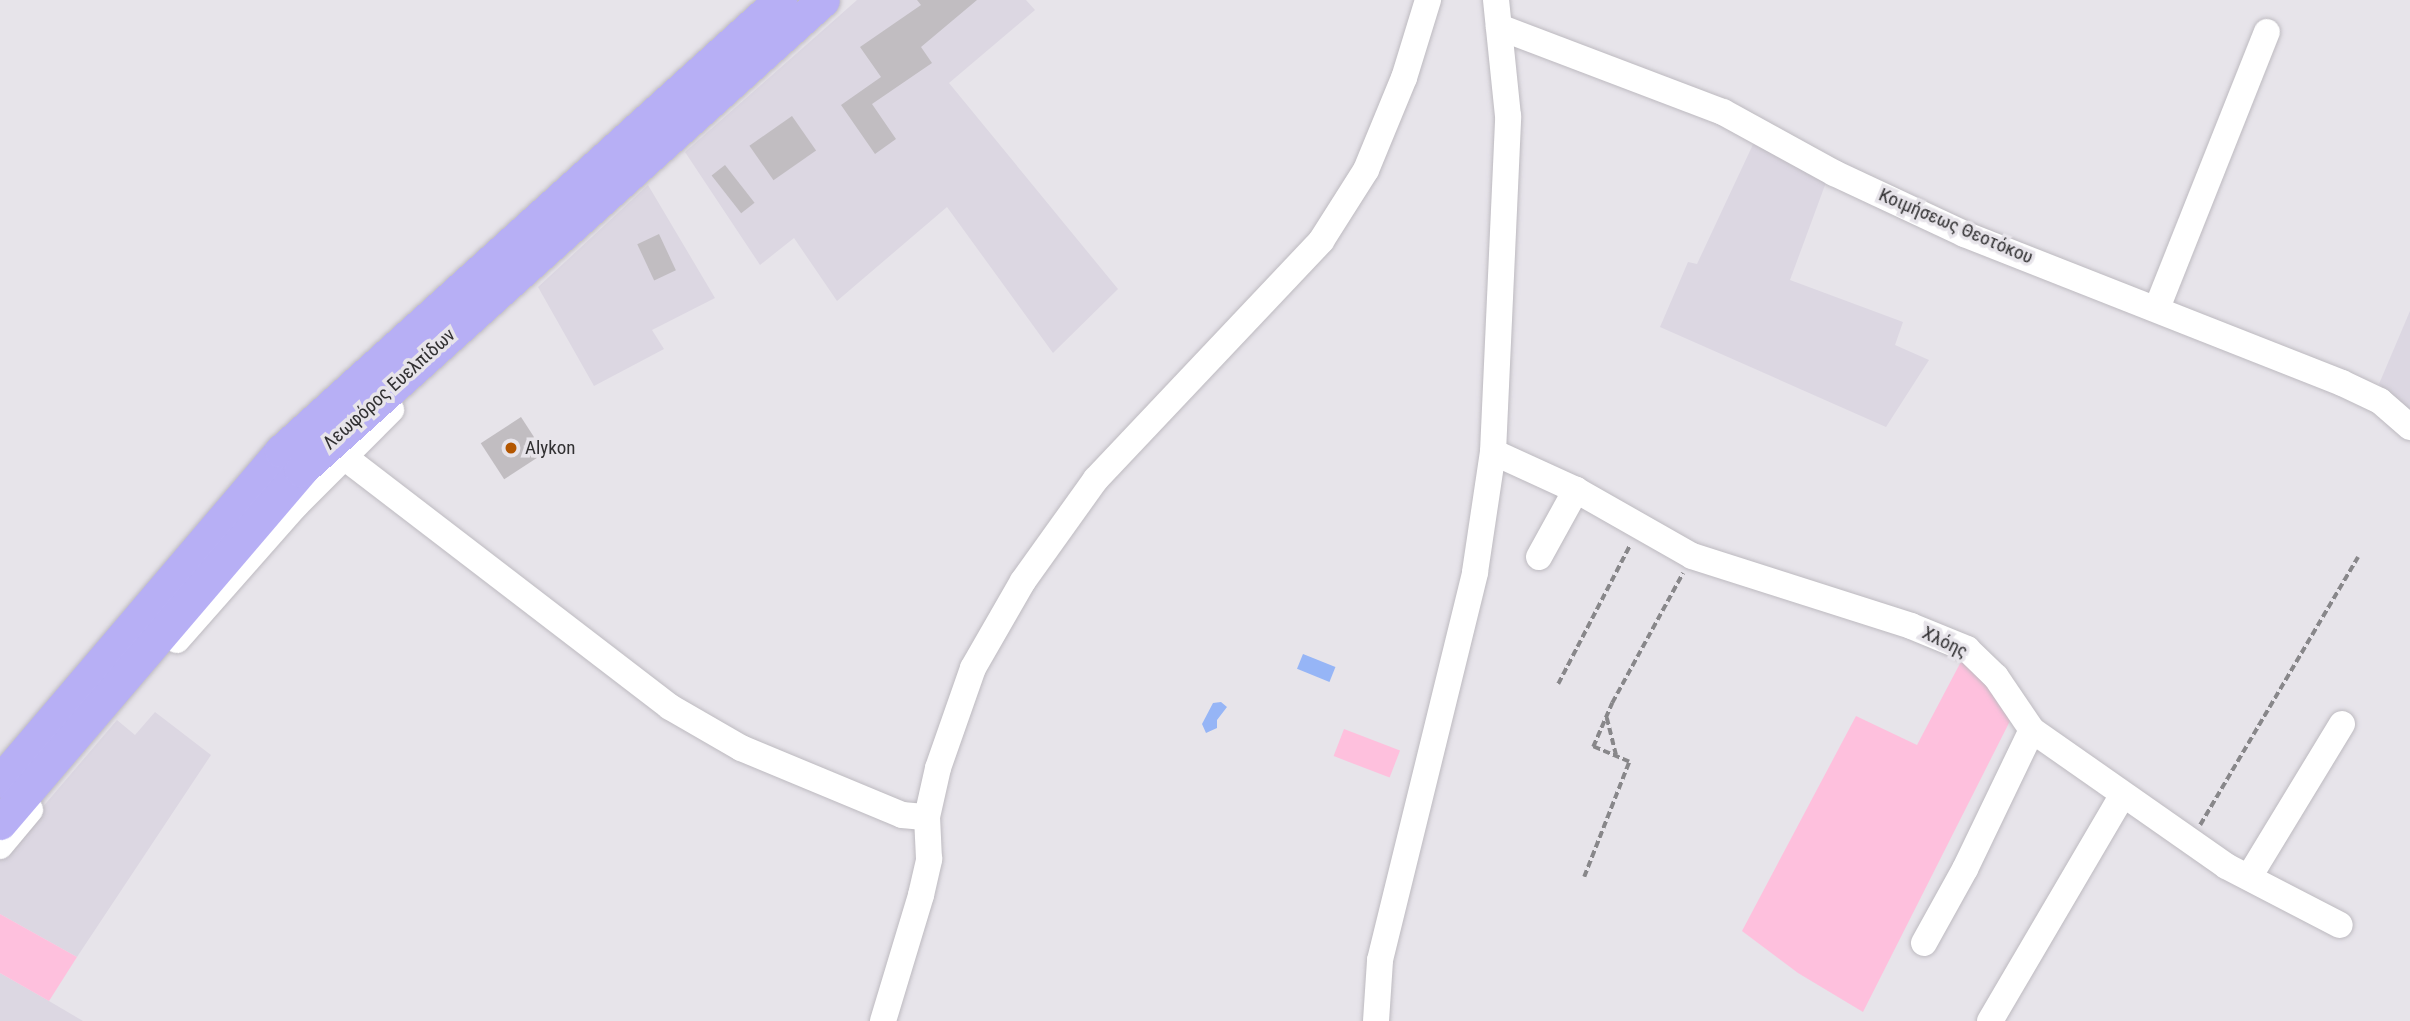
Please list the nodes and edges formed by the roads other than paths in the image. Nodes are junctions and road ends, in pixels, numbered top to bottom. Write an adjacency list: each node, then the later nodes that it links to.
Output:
1 (780, 0): 16 (main road, Λεωφόρος Ευελπίδων)
2 (823, 0): 19 (main road, Λεωφόρος Ευελπίδων)
3 (844, 0): 11 (street)
4 (1428, 0): 18 (street)
5 (1496, 0): 6 (street)
6 (1499, 27): 8 (street, Κοιμήσεως Θεοτόκου); 10 (street)
7 (2267, 32): 8 (street)
8 (2157, 308): 9 (street, Κοιμήσεως Θεοτόκου)
9 (2410, 427)
10 (1493, 452): 12 (street, Χλόης); 25 (street)
11 (343, 456): 18 (street); 20 (street)
12 (1576, 490): 13 (street); 15 (street, Χλόης)
13 (1538, 557)
14 (2342, 724): 21 (street)
15 (2032, 730): 17 (street, Χλόης); 23 (street)
16 (0, 781)
17 (2122, 796): 21 (street, Χλόης); 26 (street)
18 (927, 817): 24 (street)
19 (0, 823)
20 (0, 846)
21 (2249, 877): 22 (street, Χλόης)
22 (2340, 925)
23 (1924, 943)
24 (883, 1021)
25 (1376, 1021)
26 (1990, 1021)

